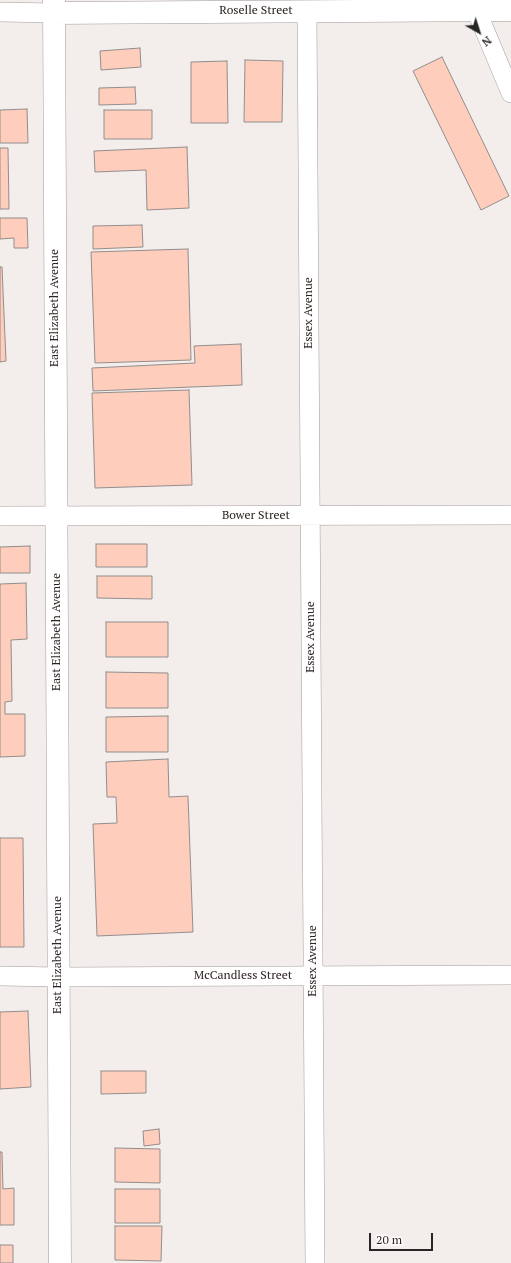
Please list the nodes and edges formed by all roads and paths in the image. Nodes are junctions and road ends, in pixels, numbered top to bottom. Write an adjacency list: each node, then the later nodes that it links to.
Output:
1 (474, 5): 3 (street, Roselle Street); 4 (street, Roselle Street); 6 (street)
2 (54, 6): 4 (street, Roselle Street); 5 (street, Roselle Street); 10 (street, East Elizabeth Avenue)
3 (511, 10)
4 (307, 11): 7 (street, Essex Avenue)
5 (0, 12)
6 (511, 93)
7 (310, 515): 8 (street, Bower Street); 10 (street, Bower Street); 13 (street, Essex Avenue)
8 (511, 515)
9 (0, 516): 10 (street, Bower Street)
10 (56, 516): 14 (street, East Elizabeth Avenue)
11 (511, 975): 13 (street, McCandless Street)
12 (0, 976): 14 (street, McCandless Street)
13 (313, 976): 14 (street, McCandless Street); 16 (street, Essex Avenue)
14 (58, 977): 15 (street, East Elizabeth Avenue)
15 (60, 1263)
16 (314, 1263)

